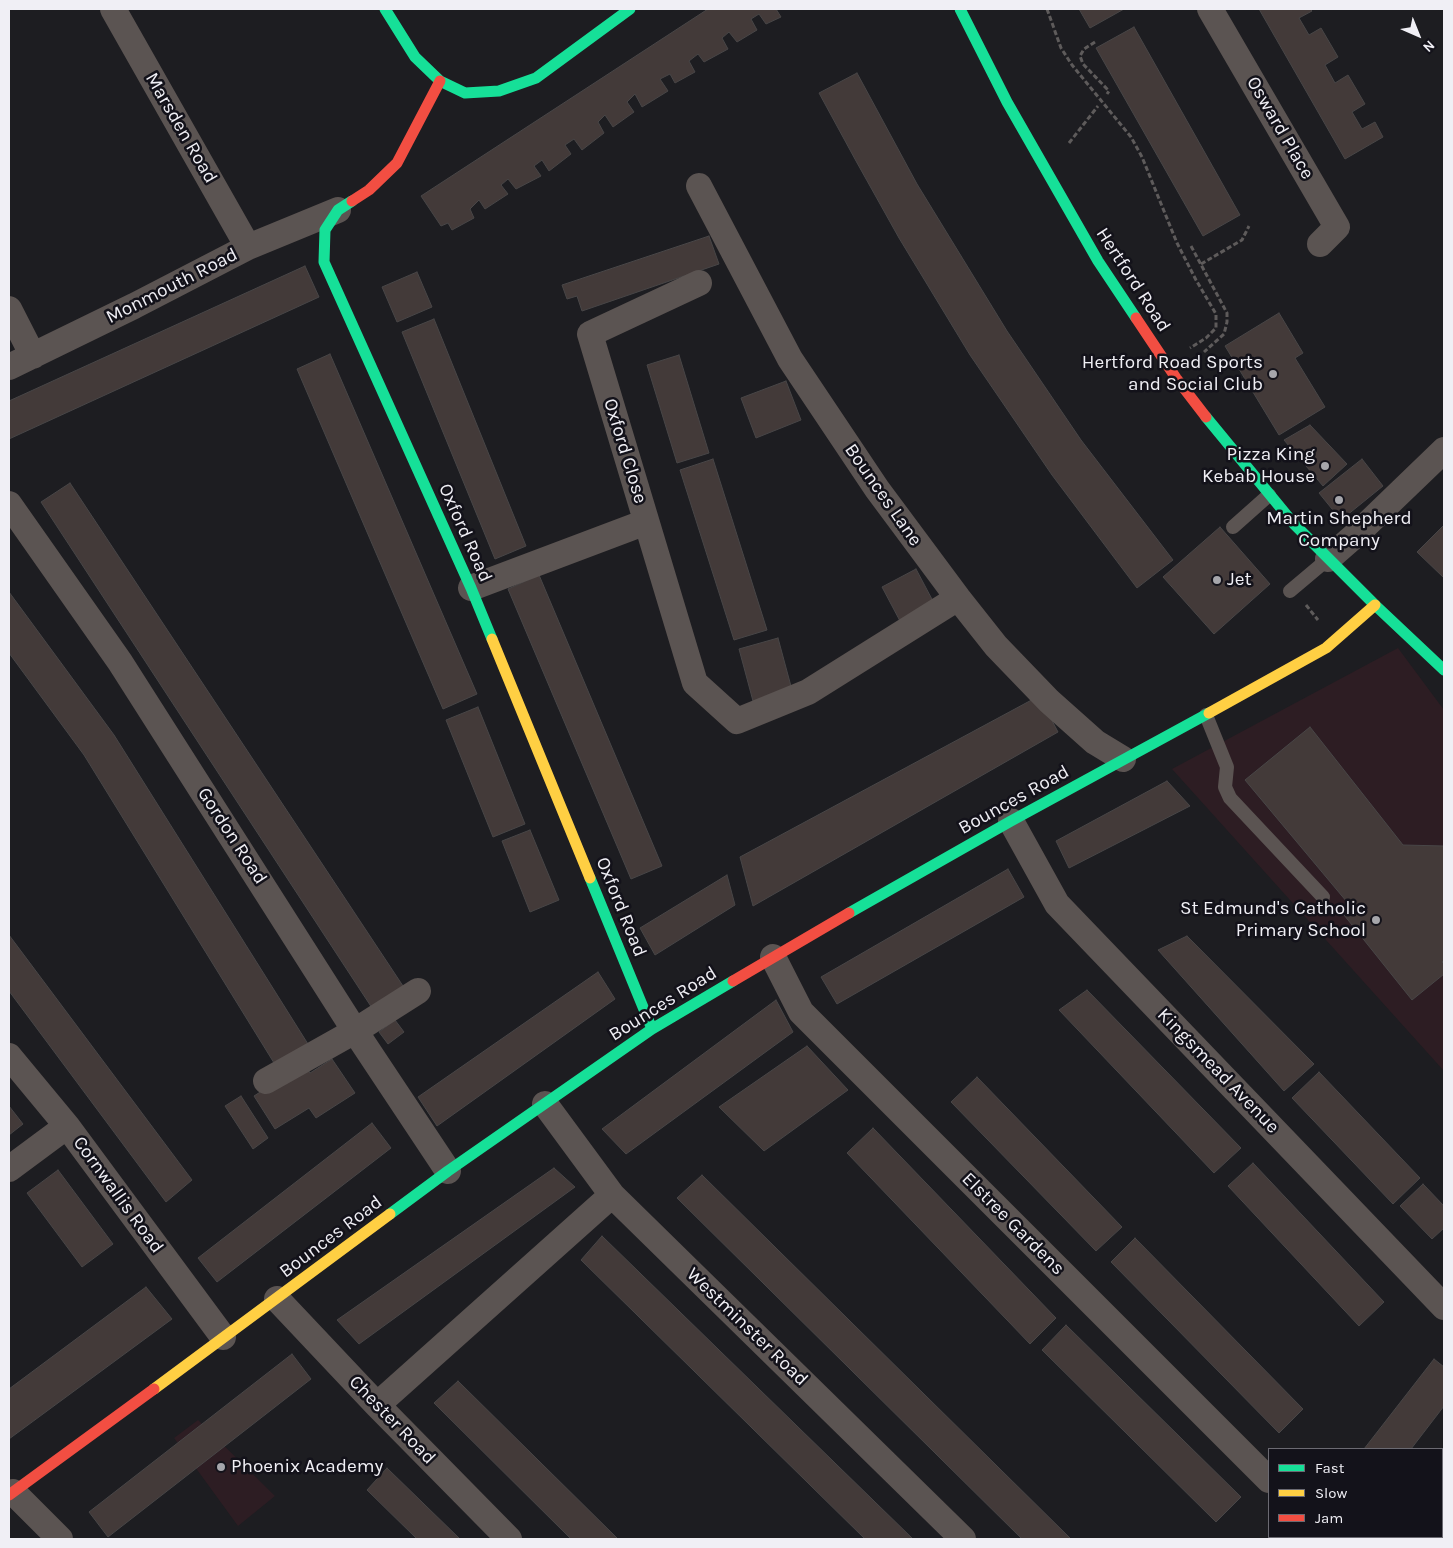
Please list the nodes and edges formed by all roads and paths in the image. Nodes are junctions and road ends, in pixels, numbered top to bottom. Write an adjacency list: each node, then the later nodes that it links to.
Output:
1 (113, 9): 17 (street, Marsden Road)
2 (385, 9): 8 (street)
3 (630, 9): 8 (street)
4 (960, 9): 26 (street, Hertford Road)
5 (1047, 9): 21 (path)
6 (1210, 9): 15 (street, Osward Place)
7 (1095, 42): 9 (path)
8 (440, 81): 13 (street, Oxford Road)
9 (1107, 94)
10 (1098, 106): 11 (path)
11 (1069, 143)
12 (698, 186): 33 (street, Bounces Lane)
13 (338, 210): 17 (street, Monmouth Road); 31 (street, Oxford Road)
14 (1249, 226): 18 (path)
15 (1320, 244)
16 (1191, 246): 18 (path)
17 (248, 247): 23 (street, Monmouth Road)
18 (1201, 264): 22 (path)
19 (699, 283): 28 (street, Oxford Close)
20 (9, 309): 23 (street)
21 (1185, 352)
22 (1204, 352)
23 (34, 356): 24 (street, Monmouth Road)
24 (9, 367)
25 (1444, 450): 30 (street)
26 (1269, 494): 29 (lane); 30 (street, Hertford Road)
27 (9, 504): 45 (street, Gordon Road)
28 (646, 522): 31 (street); 33 (street, Oxford Close)
29 (1233, 527)
30 (1328, 559): 32 (lane); 35 (street, Hertford Road)
31 (471, 588): 44 (street, Oxford Road)
32 (1290, 591)
33 (958, 598): 39 (street, Bounces Lane)
34 (1302, 601): 36 (path)
35 (1375, 605): 37 (street, Hertford Road); 38 (street, Bounces Road)
36 (1319, 621)
37 (1444, 670)
38 (1206, 715): 39 (street, Bounces Road); 41 (lane)
39 (1123, 759): 40 (street, Bounces Road)
40 (1011, 821): 42 (street, Bounces Road); 54 (street, Kingsmead Avenue)
41 (1322, 897)
42 (773, 956): 44 (street, Bounces Road); 57 (street, Elstree Gardens)
43 (418, 991): 45 (street)
44 (652, 1029): 48 (street, Bounces Road)
45 (355, 1030): 47 (street); 51 (street, Gordon Road)
46 (9, 1056): 49 (street, Cornwallis Road)
47 (266, 1081)
48 (545, 1104): 51 (street, Bounces Road); 52 (street, Westminster Road)
49 (67, 1126): 50 (street); 55 (street, Cornwallis Road)
50 (9, 1169)
51 (448, 1171): 53 (street, Bounces Road)
52 (612, 1195): 56 (street); 61 (street, Westminster Road)
53 (277, 1299): 55 (street, Bounces Road); 56 (street, Chester Road)
54 (1444, 1307)
55 (223, 1337): 58 (street, Bounces Road)
56 (377, 1405): 60 (street, Chester Road)
57 (1268, 1479)
58 (11, 1493): 59 (street)
59 (60, 1539)
60 (510, 1539)
61 (963, 1539)

